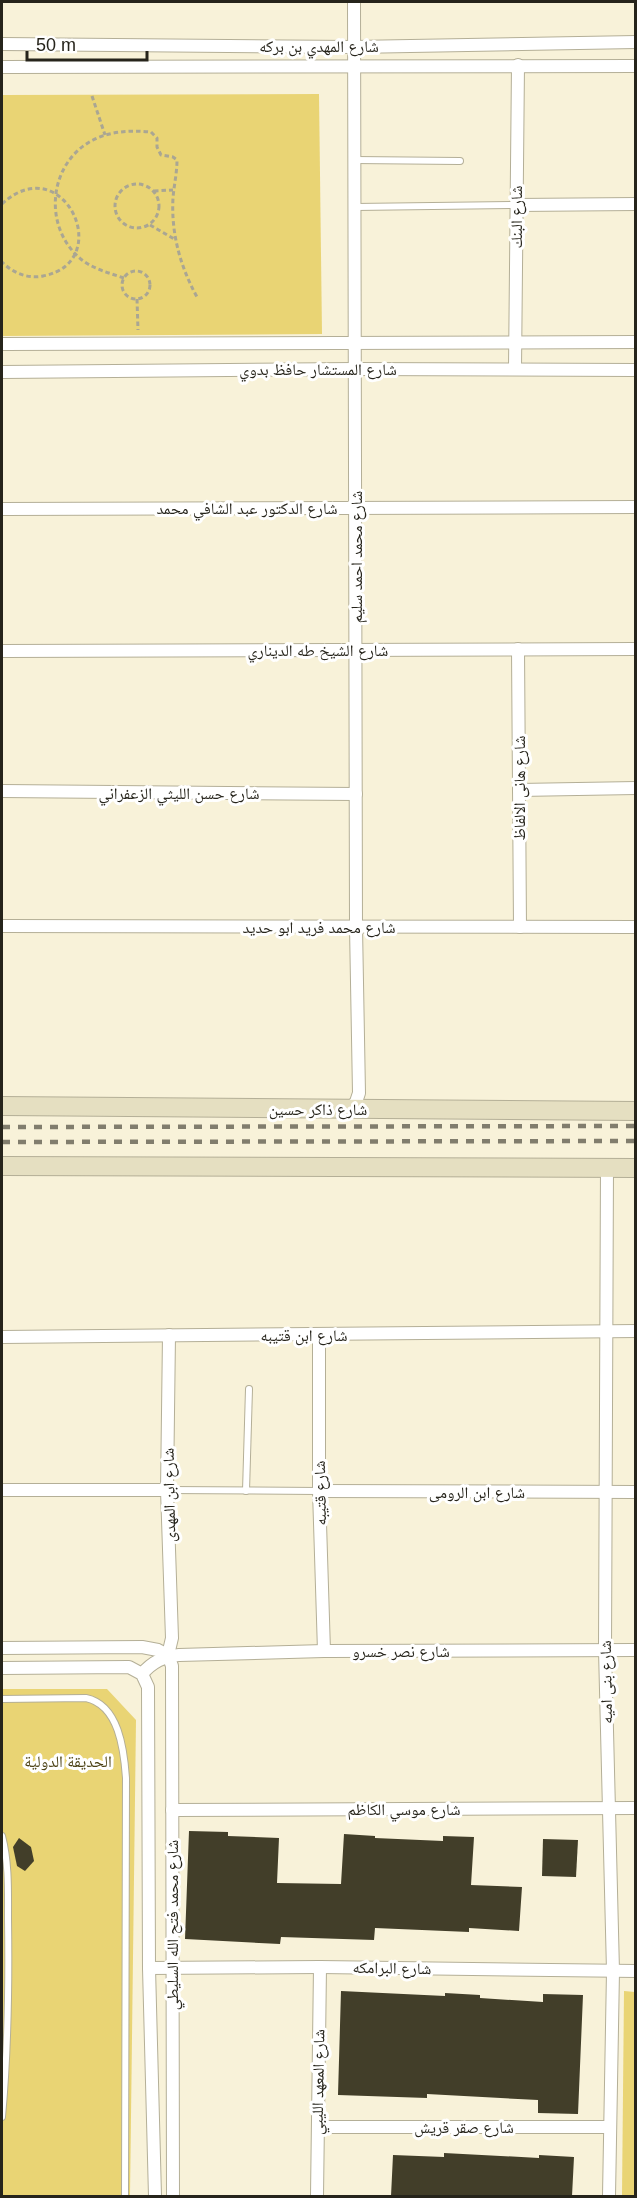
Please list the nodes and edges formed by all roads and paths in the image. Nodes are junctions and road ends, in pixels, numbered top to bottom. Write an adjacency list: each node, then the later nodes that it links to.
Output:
1 (354, 2): 4 (street, شارع محمد احمد سليم)
2 (636, 42): 4 (street, شارع المهدي بن بركه)
3 (2, 44): 4 (street, شارع المهدي بن بركه)
4 (354, 47): 8 (street, شارع محمد احمد سليم)
5 (518, 66): 6 (street, شارع المهدي بن بركه); 8 (street, شارع المهدي بن بركه); 18 (street, شارع البنك)
6 (636, 66)
7 (2, 67): 8 (street, شارع المهدي بن بركه)
8 (354, 67): 11 (street, شارع محمد احمد سليم)
9 (92, 96): 10 (path)
10 (105, 135): 13 (path); 15 (path)
11 (354, 160): 12 (lane); 19 (street, شارع محمد احمد سليم)
12 (460, 161)
13 (174, 190): 14 (path); 21 (path)
14 (154, 191): 20 (path); 20 (path)
15 (55, 194): 16 (path); 22 (path); 22 (path)
16 (2, 204)
17 (636, 204): 18 (street)
18 (516, 205): 19 (lane); 27 (street, شارع البنك)
19 (354, 207): 29 (street, شارع محمد احمد سليم)
20 (150, 225): 21 (path)
21 (176, 240): 25 (path)
22 (75, 253): 23 (path); 24 (path)
23 (2, 262)
24 (124, 278): 26 (path); 26 (path)
25 (197, 297)
26 (136, 299): 28 (path)
27 (515, 341): 29 (street, شارع المستشار حافظ بدوي); 30 (street, شارع المستشار حافظ بدوي); 33 (street, شارع البنك)
28 (139, 342): 29 (street, شارع المستشار حافظ بدوي); 31 (street, شارع المستشار حافظ بدوي)
29 (355, 342): 32 (street, شارع محمد احمد سليم)
30 (636, 342)
31 (2, 344)
32 (355, 369): 33 (street, شارع المستشار حافظ بدوي); 35 (street, شارع المستشار حافظ بدوي); 37 (street, شارع محمد احمد سليم)
33 (515, 369): 34 (street, شارع المستشار حافظ بدوي)
34 (636, 370)
35 (2, 372)
36 (636, 507): 37 (street, شارع الدكتور عبد الشافي محمد)
37 (355, 508): 38 (street, شارع الدكتور عبد الشافي محمد); 41 (street, شارع محمد احمد سليم)
38 (2, 509)
39 (518, 649): 40 (street, شارع الشيخ طه الديناري); 41 (street, شارع الشيخ طه الديناري); 44 (street, شارع هانى الالفاظ)
40 (636, 649)
41 (356, 650): 42 (street, شارع الشيخ طه الديناري); 46 (street, شارع محمد احمد سليم)
42 (2, 651)
43 (636, 788): 44 (street)
44 (519, 790): 49 (street, شارع هانى الالفاظ)
45 (2, 791): 46 (street, شارع حسن الليثي الزعفراني)
46 (356, 794): 48 (street, شارع محمد احمد سليم)
47 (2, 926): 48 (street, شارع محمد فريد ابو حديد)
48 (356, 927): 49 (street, شارع محمد فريد ابو حديد); 52 (street, شارع محمد احمد سليم)
49 (520, 927): 50 (street, شارع محمد فريد ابو حديد)
50 (636, 927)
51 (2, 1107): 52 (main road, شارع ذاكر حسين)
52 (349, 1109): 53 (main road, شارع ذاكر حسين)
53 (636, 1111)
54 (2, 1166): 55 (main road)
55 (607, 1167): 56 (main road); 57 (street, شارع بنى اميه)
56 (636, 1168)
57 (606, 1331): 58 (street, شارع ابن قتيبه); 60 (street, شارع ابن قتيبه); 67 (street, شارع بنى اميه)
58 (636, 1331)
59 (169, 1335): 60 (street, شارع ابن قتيبه); 61 (street, شارع ابن قتيبه); 64 (street, شارع ابن المهدى)
60 (319, 1335): 66 (street, شارع قتيبه)
61 (2, 1337)
62 (249, 1389): 65 (lane)
63 (2, 1490): 64 (street)
64 (167, 1490): 65 (lane); 69 (street, شارع ابن المهدى)
65 (246, 1491): 66 (lane)
66 (320, 1491): 67 (street, شارع ابن الرومى); 74 (street, شارع قتيبه)
67 (606, 1492): 68 (street, شارع ابن الرومى); 72 (street, شارع بنى اميه)
68 (636, 1492)
69 (172, 1638): 75 (street); 76 (street, شارع ابن المهدى)
70 (128, 1647): 71 (street, شارع نصر خسرو); 76 (street, شارع نصر خسرو); 77 (street)
71 (2, 1648)
72 (605, 1650): 73 (street, شارع نصر خسرو); 74 (street, شارع نصر خسرو); 81 (street, شارع بنى اميه)
73 (636, 1650)
74 (324, 1651): 75 (street, شارع نصر خسرو)
75 (190, 1654): 76 (street, شارع نصر خسرو)
76 (168, 1655): 79 (street); 83 (street, شارع محمد فتح الله السليطي)
77 (127, 1667): 78 (street); 79 (street)
78 (2, 1668)
79 (142, 1674): 87 (street, شارع محمد فتح الله السليطي)
80 (2, 1699): 95 (lane)
81 (608, 1808): 82 (street, شارع موسي الكاظم); 83 (street, شارع موسي الكاظم); 89 (street, شارع بنى اميه)
82 (636, 1808)
83 (172, 1810): 88 (street, شارع محمد فتح الله السليطي)
84 (2, 1836): 85 (lane)
85 (5, 1948): 91 (lane)
86 (320, 1966): 88 (street, شارع البرامكه); 89 (street, شارع البرامكه); 93 (street, شارع المعهد الليبي)
87 (149, 1968): 88 (street, شارع البرامكه); 96 (street, شارع محمد فتح الله السليطي)
88 (172, 1968): 97 (street, شارع محمد فتح الله السليطي)
89 (613, 1971): 90 (street, شارع البرامكه); 94 (street, شارع بنى اميه)
90 (636, 1971)
91 (3, 2080): 92 (lane)
92 (2, 2117)
93 (318, 2127): 94 (street, شارع صقر قريش); 98 (street, شارع المعهد الليبي)
94 (610, 2127): 99 (street, شارع بنى اميه)
95 (125, 2196)
96 (155, 2196)
97 (173, 2196)
98 (317, 2196)
99 (609, 2196)

